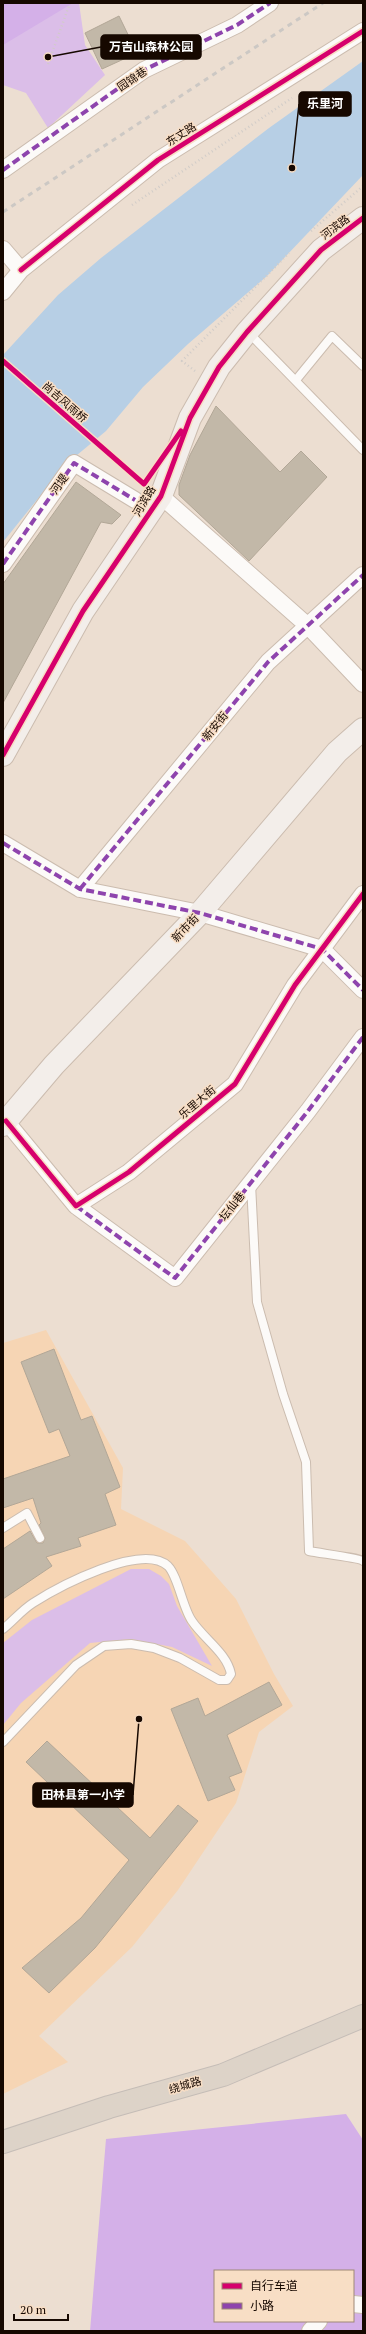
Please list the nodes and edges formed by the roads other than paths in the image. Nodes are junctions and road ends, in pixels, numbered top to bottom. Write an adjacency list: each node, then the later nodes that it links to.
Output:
1 (270, 3): 3 (street, 园锦巷)
2 (363, 31): 6 (street, 东丈路)
3 (3, 170)
4 (363, 218): 8 (street, 河滨路)
5 (3, 249): 6 (street)
6 (21, 270): 7 (street, 东丈路)
7 (3, 292)
8 (247, 332): 10 (lane); 12 (street, 河滨路)
9 (363, 366): 10 (lane)
10 (296, 380): 11 (lane)
11 (363, 450)
12 (161, 496): 16 (street); 19 (street, 河滨路)
13 (135, 500): 14 (street, 河堤)
14 (3, 564)
15 (363, 575): 16 (street, 新安街)
16 (308, 626): 17 (street); 21 (street, 新安街)
17 (363, 684)
18 (363, 729): 23 (street, 新市街)
19 (3, 755)
20 (3, 843): 21 (street)
21 (80, 889): 23 (street)
22 (363, 894): 24 (street, 乐里大街)
23 (200, 913): 24 (street); 27 (street, 新市街)
24 (322, 950): 25 (street); 29 (street, 乐里大街)
25 (363, 990)
26 (363, 1037): 28 (street, 坛仙巷)
27 (5, 1123): 29 (street)
28 (251, 1182): 29 (street, 坛仙巷); 32 (lane)
29 (76, 1206)
30 (3, 1528): 31 (lane)
31 (40, 1538)
32 (363, 1561)
33 (3, 1629): 34 (lane)
34 (3, 1742)
35 (363, 2016): 36 (highway, 绕城路)
36 (3, 2142)
37 (318, 2322): 38 (street)
38 (310, 2331)

